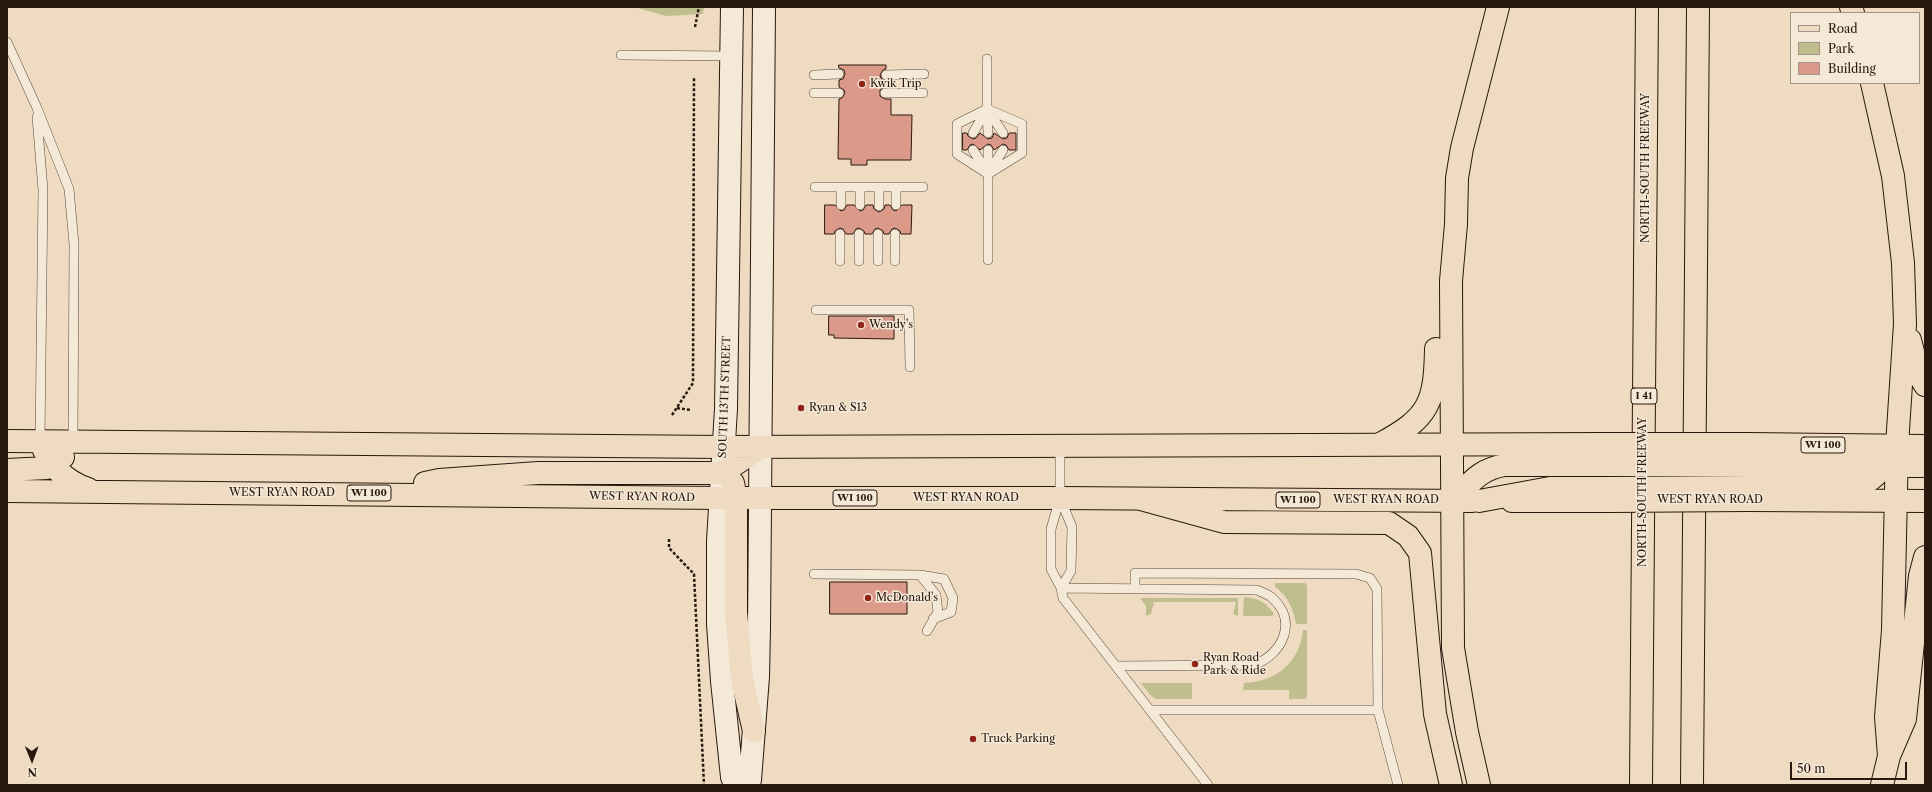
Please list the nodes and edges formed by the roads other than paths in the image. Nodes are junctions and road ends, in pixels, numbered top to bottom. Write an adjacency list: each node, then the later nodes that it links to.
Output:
1 (732, 7): 8 (street, SOUTH 13TH STREET)
2 (764, 7): 60 (street)
3 (1498, 7): 28 (main road)
4 (1647, 7): 95 (main road, NORTH-SOUTH FREEWAY / I 41)
5 (1698, 7): 96 (main road)
6 (7, 42): 19 (lane)
7 (621, 55): 8 (lane)
8 (731, 56): 59 (street, SOUTH 13TH STREET)
9 (987, 59): 20 (lane)
10 (814, 74): 11 (lane)
11 (839, 74)
12 (924, 74): 13 (lane)
13 (886, 75)
14 (1872, 84): 49 (main road)
15 (839, 93): 18 (lane)
16 (885, 93): 17 (lane)
17 (924, 93)
18 (814, 94)
19 (37, 108): 53 (lane); 54 (lane)
20 (987, 109): 21 (lane); 22 (lane); 23 (lane); 27 (lane); 27 (lane)
21 (973, 133)
22 (988, 133)
23 (1003, 133)
24 (973, 150): 27 (lane)
25 (988, 150): 27 (lane)
26 (1003, 150): 27 (lane)
27 (988, 174): 43 (lane)
28 (1457, 178): 55 (main road); 56 (main road)
29 (815, 187): 30 (lane)
30 (841, 187): 31 (lane); 35 (lane)
31 (860, 187): 32 (lane); 36 (lane)
32 (879, 187): 33 (lane); 37 (lane)
33 (896, 187): 34 (lane); 38 (lane)
34 (923, 187)
35 (841, 205)
36 (860, 205)
37 (879, 206)
38 (896, 206)
39 (840, 234): 44 (lane)
40 (859, 234): 45 (lane)
41 (878, 234): 46 (lane)
42 (895, 234): 47 (lane)
43 (988, 260)
44 (840, 261)
45 (859, 261)
46 (878, 261)
47 (895, 261)
48 (816, 310): 50 (lane)
49 (1906, 324): 51 (main road); 61 (main road)
50 (910, 367)
51 (1925, 384)
52 (7, 441): 53 (main road, WI 100)
53 (40, 441): 54 (main road, WI 100); 62 (main road)
54 (73, 441): 59 (main road, WI 100); 62 (main road)
55 (1380, 444): 56 (main road, WI 100); 57 (main road, WI 100)
56 (1451, 444): 61 (main road, WI 100, bridge); 74 (main road)
57 (1060, 446): 60 (main road, WI 100); 72 (lane)
58 (1925, 446): 61 (main road, WI 100)
59 (724, 447): 60 (main road, WI 100); 65 (street, SOUTH 13TH STREET)
60 (761, 447): 65 (main road); 71 (street)
61 (1892, 459): 63 (main road); 69 (main road); 74 (main road, bridge); 75 (main road)
62 (52, 465): 64 (main road); 67 (main road)
63 (1925, 466)
64 (7, 470)
65 (726, 471): 68 (main road); 70 (street, SOUTH 13TH STREET)
66 (7, 491): 67 (main road, WEST RYAN ROAD / WI 100)
67 (107, 491): 68 (main road, WEST RYAN ROAD / WI 100)
68 (382, 493): 70 (main road, WEST RYAN ROAD / WI 100)
69 (1749, 494): 74 (main road, WEST RYAN ROAD / WI 100, bridge); 75 (main road, WEST RYAN ROAD)
70 (728, 498): 71 (main road, WEST RYAN ROAD / WI 100); 87 (main road); 89 (street, SOUTH 13TH STREET)
71 (760, 498): 72 (main road, WEST RYAN ROAD / WI 100); 87 (street)
72 (1060, 498): 73 (main road, WEST RYAN ROAD / WI 100); 80 (lane); 80 (lane)
73 (1144, 500): 74 (main road, WEST RYAN ROAD / WI 100); 93 (main road)
74 (1452, 501): 94 (main road)
75 (1896, 501): 76 (main road, WEST RYAN ROAD); 88 (main road)
76 (1925, 501)
77 (1925, 557): 88 (main road)
78 (814, 574): 79 (lane)
79 (920, 575): 82 (lane); 82 (lane)
80 (1061, 588): 81 (lane); 84 (lane)
81 (1135, 588): 84 (lane); 86 (lane)
82 (933, 620): 83 (lane)
83 (927, 631)
84 (1116, 666): 85 (lane)
85 (1151, 710): 86 (lane); 91 (lane)
86 (1378, 710): 92 (lane)
87 (754, 731): 90 (street)
88 (1889, 756): 97 (main road)
89 (735, 785)
90 (748, 785)
91 (1208, 785)
92 (1398, 785)
93 (1451, 785)
94 (1479, 785)
95 (1641, 785)
96 (1692, 785)
97 (1882, 785)

